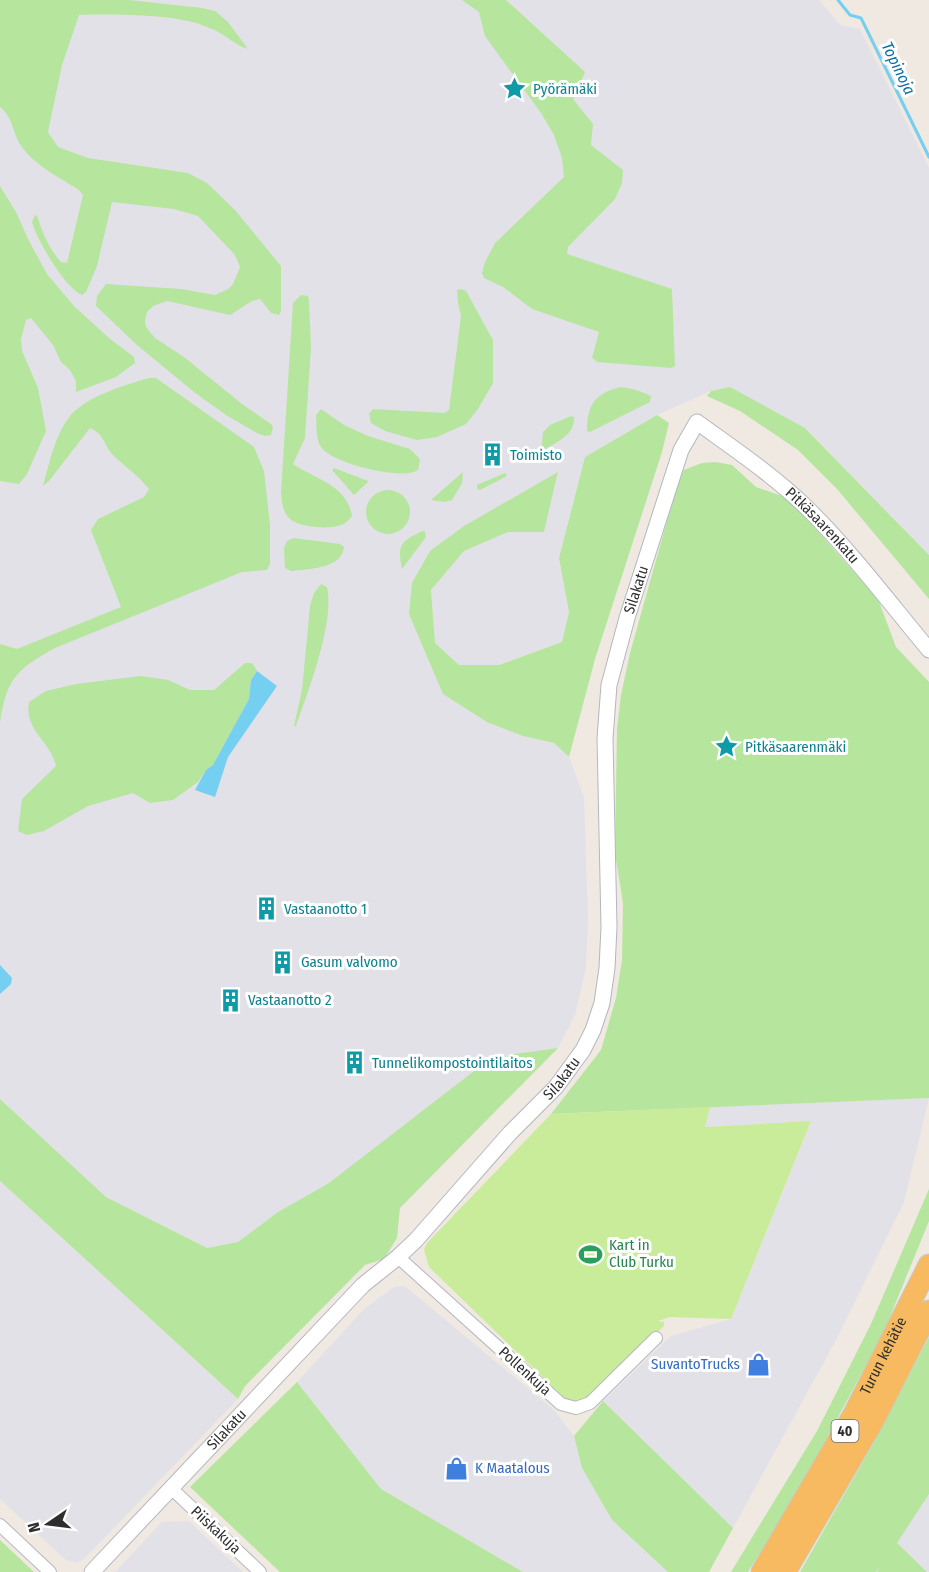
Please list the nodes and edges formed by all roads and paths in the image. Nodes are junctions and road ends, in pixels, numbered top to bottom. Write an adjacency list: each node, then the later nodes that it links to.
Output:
1 (697, 422): 2 (street, Pitkäsaarenkatu); 4 (street, Silakatu)
2 (929, 650)
3 (929, 1250): 6 (highway)
4 (398, 1257): 8 (street, Pollenkuja); 9 (street, Silakatu)
5 (929, 1265): 6 (highway, Turun kehätie / 40)
6 (919, 1286): 14 (highway, Turun kehätie / 40)
7 (929, 1311): 15 (highway, Turun kehätie / 40)
8 (656, 1338)
9 (172, 1489): 12 (street, Silakatu); 13 (street, Piiskakuja)
10 (0, 1525): 11 (street)
11 (50, 1572)
12 (92, 1572)
13 (260, 1572)
14 (762, 1572)
15 (785, 1572)

